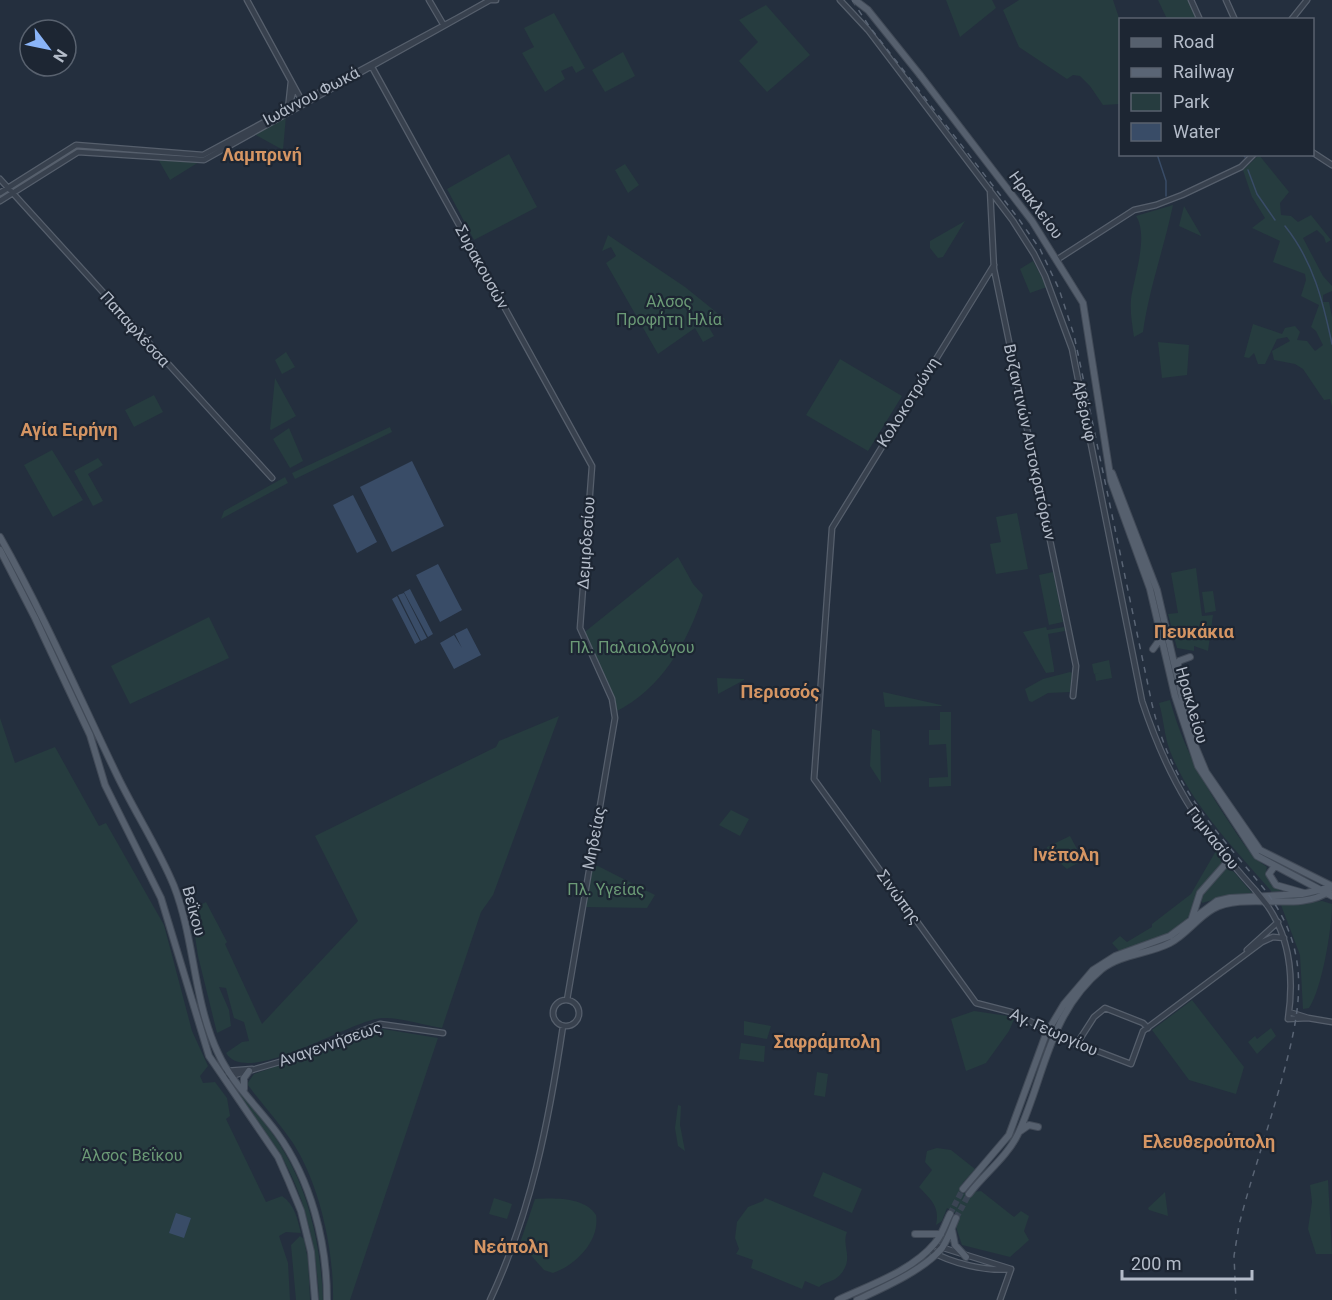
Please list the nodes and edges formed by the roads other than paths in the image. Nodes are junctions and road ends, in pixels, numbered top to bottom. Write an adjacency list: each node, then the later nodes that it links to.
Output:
1 (247, 0): 16 (street)
2 (429, 0): 14 (street)
3 (491, 0): 4 (street, Ιωάννου Φωκά); 10 (street, Ιωάννου Φωκά)
4 (496, 0)
5 (840, 0): 24 (street, Ηρακλείου)
6 (855, 0): 28 (main road, Ηρακλείου, bridge)
7 (1191, 0): 11 (street)
8 (1226, 0): 12 (street)
9 (1307, 0): 13 (street)
10 (467, 14): 14 (street, Ιωάννου Φωκά); 15 (street, Ιωάννου Φωκά)
11 (1199, 18)
12 (1234, 18)
13 (1293, 18)
14 (443, 24): 18 (street, Ιωάννου Φωκά)
15 (372, 67): 19 (street, Ιωάννου Φωκά); 30 (street, Συρακουσών)
16 (291, 81): 17 (street); 19 (street)
17 (294, 87): 18 (street); 19 (street)
18 (302, 101): 19 (street, Ιωάννου Φωκά)
19 (287, 111): 25 (street, Ιωάννου Φωκά); 25 (street, Ιωάννου Φωκά)
20 (1314, 153): 22 (street)
21 (1252, 156): 28 (street)
22 (1332, 165)
23 (0, 179): 25 (street, Παπαφλέσσα)
24 (989, 188): 29 (street, Βυζαντινών Αυτοκρατόρων); 37 (street, Αβέρωφ)
25 (10, 191): 26 (street); 27 (street); 32 (street, Παπαφλέσσα)
26 (0, 193)
27 (0, 201)
28 (1058, 259): 31 (main road, Ηρακλείου)
29 (994, 265): 40 (street, Βυζαντινών Αυτοκρατόρων); 42 (street, Κολοκοτρώνη)
30 (592, 466): 41 (street, Δεμιρδεσίου)
31 (1109, 467): 35 (main road, Ηρακλείου); 39 (main road, Ηρακλείου)
32 (272, 478)
33 (0, 537): 63 (main road, Βεΐκου)
34 (0, 550): 64 (main road, Βεΐκου)
35 (1161, 637): 36 (main road); 44 (main road, Ηρακλείου)
36 (1153, 649)
37 (1132, 652): 43 (street, Γυμνασίου)
38 (1190, 657): 39 (main road)
39 (1176, 672): 45 (main road, Ηρακλείου)
40 (1073, 696)
41 (615, 712): 53 (street, Μηδείας)
42 (821, 792): 54 (street, Σινώπης)
43 (1229, 861): 47 (main road); 50 (street, Γυμνασίου, bridge)
44 (1274, 867): 45 (main road, Ηρακλείου); 46 (main road)
45 (1330, 889): 46 (main road); 67 (main road)
46 (1305, 894): 48 (main road)
47 (1197, 902): 48 (main road); 49 (main road)
48 (1211, 904): 49 (main road)
49 (1192, 918): 68 (main road)
50 (1279, 923): 51 (street, Γυμνασίου); 52 (street)
51 (1284, 938): 52 (street); 55 (street, Γυμνασίου)
52 (1237, 959): 59 (street)
53 (567, 1000): 58 (street); 58 (street)
54 (976, 1003): 61 (street, Αγ. Γεωργίου, bridge)
55 (1289, 1012): 56 (street); 56 (street, Γυμνασίου)
56 (1308, 1018): 57 (street)
57 (1332, 1022)
58 (563, 1026): 80 (street)
59 (1148, 1028): 61 (street); 61 (street, Αγ. Γεωργίου)
60 (443, 1034): 62 (street, Αναγεννήσεως)
61 (1076, 1045)
62 (251, 1070): 63 (street, Αναγεννήσεως); 65 (main road)
63 (230, 1072): 64 (street, Αναγεννήσεως); 65 (main road, Βεΐκου)
64 (221, 1077): 78 (main road, Βεΐκου)
65 (244, 1090): 79 (main road, Βεΐκου)
66 (1038, 1127): 67 (main road)
67 (1019, 1132): 69 (main road)
68 (963, 1189)
69 (969, 1194)
70 (952, 1228): 72 (main road); 74 (main road); 76 (main road)
71 (915, 1233): 72 (main road)
72 (941, 1234): 73 (main road)
73 (931, 1247): 74 (street); 75 (street); 81 (main road)
74 (941, 1249): 75 (main road); 76 (street)
75 (936, 1254): 77 (street); 82 (main road)
76 (966, 1257): 77 (street)
77 (1011, 1269): 83 (street)
78 (315, 1300)
79 (327, 1300)
80 (490, 1300)
81 (838, 1300)
82 (857, 1300)
83 (1000, 1300)

